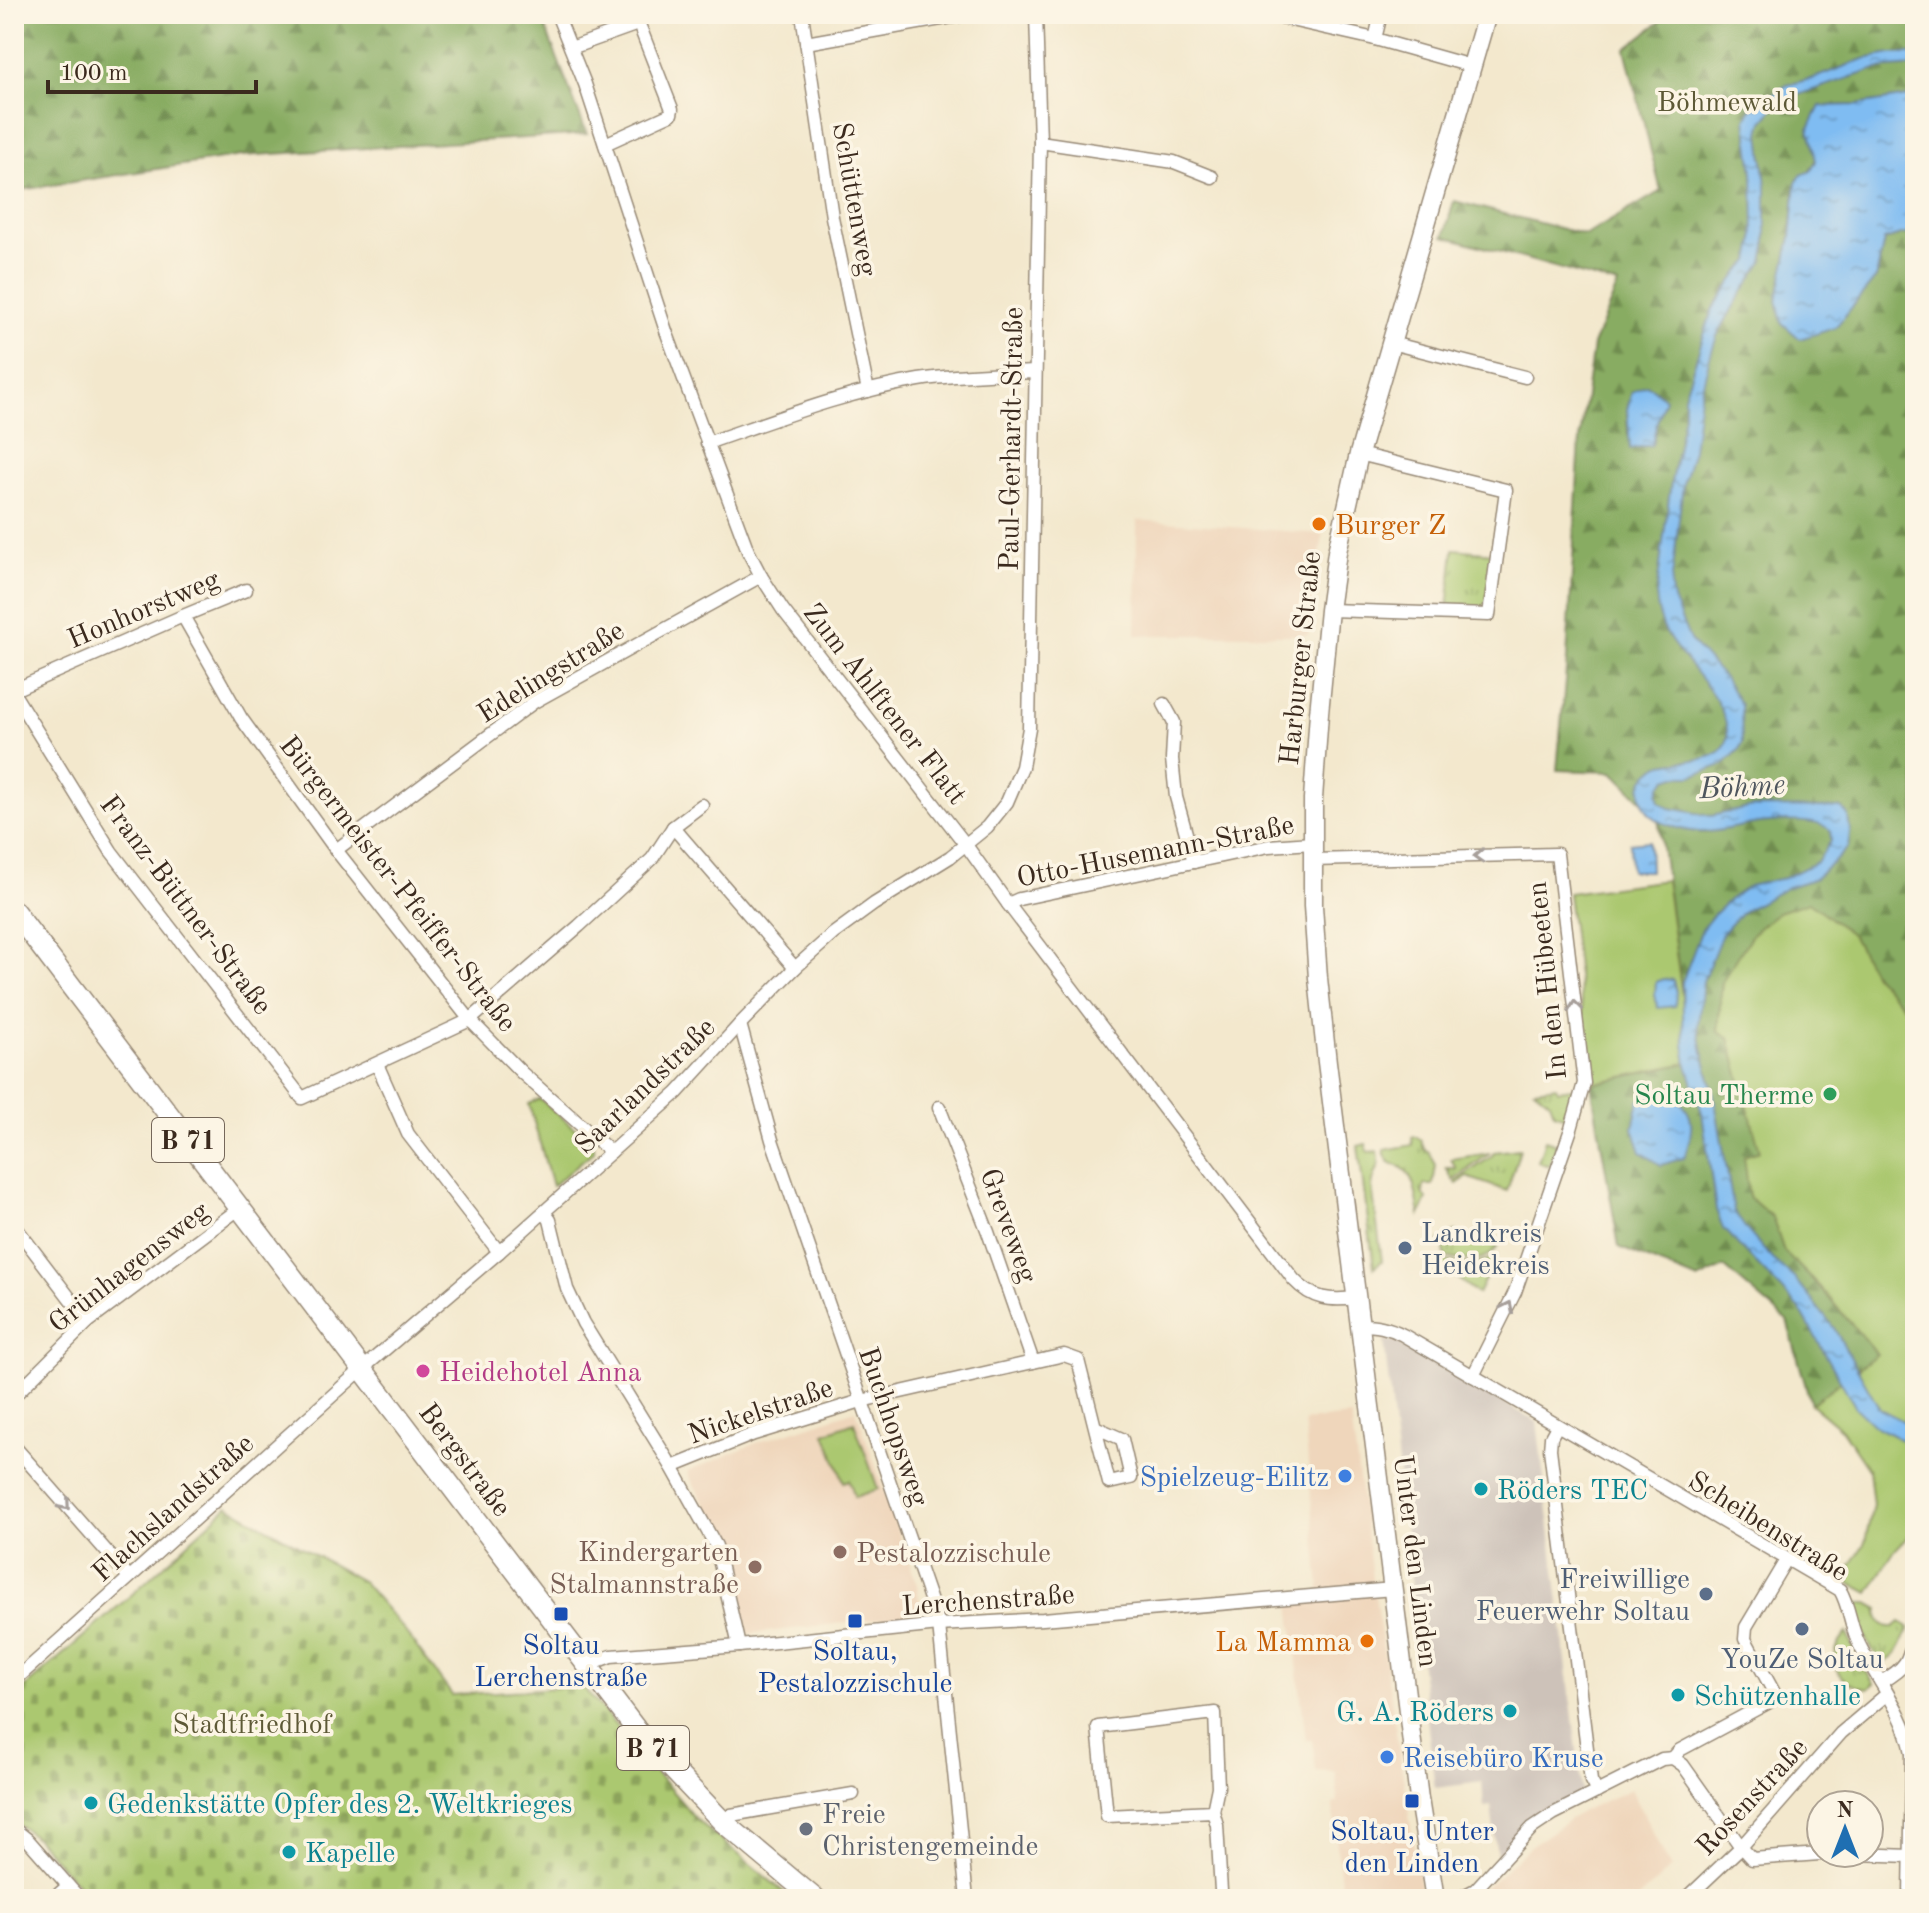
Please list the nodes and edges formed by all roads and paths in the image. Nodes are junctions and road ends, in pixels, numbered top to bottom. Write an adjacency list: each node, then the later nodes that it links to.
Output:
1 (557, 14): 10 (street, Zum Ahlftener Flatt)
2 (802, 14): 9 (street, Schüttenweg)
3 (969, 14): 9 (street)
4 (1036, 14): 12 (street, Paul-Gerhardt-Straße)
5 (1264, 14): 8 (street)
6 (1381, 14): 8 (street)
7 (1487, 14): 11 (main road, Harburger Straße)
8 (1375, 39): 11 (street)
9 (806, 43): 18 (street, Schüttenweg)
10 (571, 48): 13 (street, Zum Ahlftener Flatt); 13 (street)
11 (1471, 66): 15 (main road, Harburger Straße)
12 (1040, 142): 14 (street); 16 (street, Paul-Gerhardt-Straße)
13 (605, 144): 19 (street, Zum Ahlftener Flatt)
14 (1212, 177)
15 (1391, 343): 17 (street); 20 (main road, Harburger Straße)
16 (1035, 372): 18 (street); 29 (street, Paul-Gerhardt-Straße)
17 (1525, 377)
18 (868, 391): 19 (street)
19 (707, 443): 21 (street, Zum Ahlftener Flatt)
20 (1359, 454): 23 (main road, Harburger Straße); 23 (street)
21 (761, 576): 29 (street, Zum Ahlftener Flatt); 30 (street, Edelingstraße)
22 (246, 590): 24 (street, Honhorstweg)
23 (1329, 610): 31 (main road, Harburger Straße)
24 (183, 616): 25 (street, Honhorstweg); 30 (street, Bürgermeister-Pfeiffer-Straße)
25 (14, 692): 38 (street, Franz-Büttner-Straße)
26 (1164, 704): 32 (street)
27 (702, 805): 28 (street)
28 (673, 827): 35 (street); 36 (street)
29 (966, 845): 33 (street, Zum Ahlftener Flatt); 35 (street, Saarlandstraße)
30 (336, 850): 36 (street, Bürgermeister-Pfeiffer-Straße)
31 (1312, 852): 32 (street, Otto-Husemann-Straße); 45 (main road, Harburger Straße); 50 (street, In den Hübeeten, one-way to 31)
32 (1194, 862): 33 (street, Otto-Husemann-Straße)
33 (1008, 904): 45 (street, Zum Ahlftener Flatt)
34 (14, 911): 41 (main road, Bergstraße / B 71)
35 (795, 968): 37 (street, Saarlandstraße)
36 (470, 1020): 38 (street); 40 (street, Bürgermeister-Pfeiffer-Straße)
37 (740, 1024): 40 (street, Saarlandstraße); 52 (street, Buchhopsweg)
38 (377, 1064): 44 (street)
39 (939, 1107): 48 (street, Greveweg)
40 (611, 1152): 42 (street, Saarlandstraße)
41 (240, 1208): 46 (street, Grünhagensweg); 49 (main road, Bergstraße / B 71)
42 (544, 1212): 44 (street, Saarlandstraße); 56 (street)
43 (14, 1225): 46 (street)
44 (499, 1252): 49 (street, Saarlandstraße)
45 (1356, 1298): 47 (main road, Harburger Straße)
46 (88, 1322): 51 (street, Grünhagensweg)
47 (1360, 1325): 50 (street, Scheibenstraße); 59 (main road, Unter den Linden)
48 (1033, 1362): 52 (street, Nickelstraße); 54 (street, Nickelstraße)
49 (362, 1369): 58 (street, Flachslandstraße); 63 (main road, Bergstraße / B 71)
50 (1473, 1376): 53 (street, Scheibenstraße)
51 (14, 1396)
52 (861, 1401): 56 (street, Nickelstraße); 60 (street, Buchhopsweg)
53 (1557, 1426): 57 (street, Scheibenstraße); 67 (street)
54 (1095, 1427)
55 (14, 1446): 58 (street, one-way to 58)
56 (672, 1467): 62 (street)
57 (1786, 1560): 65 (street, Scheibenstraße); 66 (street)
58 (129, 1577): 64 (street, Flachslandstraße)
59 (1393, 1589): 60 (street, Lerchenstraße); 80 (main road, Unter den Linden)
60 (939, 1625): 62 (street, Lerchenstraße); 78 (street, Buchhopsweg)
61 (1915, 1633): 65 (street, Rosenstraße)
62 (739, 1646): 63 (street, Lerchenstraße)
63 (590, 1668): 70 (main road, Bergstraße / B 71)
64 (14, 1681)
65 (1887, 1692): 72 (street, Rosenstraße); 73 (street, Scheibenstraße)
66 (1673, 1758): 67 (street); 72 (street)
67 (1597, 1792): 81 (street)
68 (853, 1794): 70 (street)
69 (1213, 1811): 69 (street); 79 (street)
70 (723, 1822): 77 (main road, Bergstraße / B 71)
71 (14, 1829): 74 (street)
72 (1741, 1847): 73 (street); 82 (street, Rosenstraße)
73 (1910, 1856): 83 (street, Scheibenstraße)
74 (68, 1886): 75 (street); 76 (street)
75 (53, 1899)
76 (80, 1899)
77 (815, 1899)
78 (967, 1899)
79 (1219, 1899)
80 (1435, 1899)
81 (1458, 1899)
82 (1686, 1899)
83 (1910, 1899)

